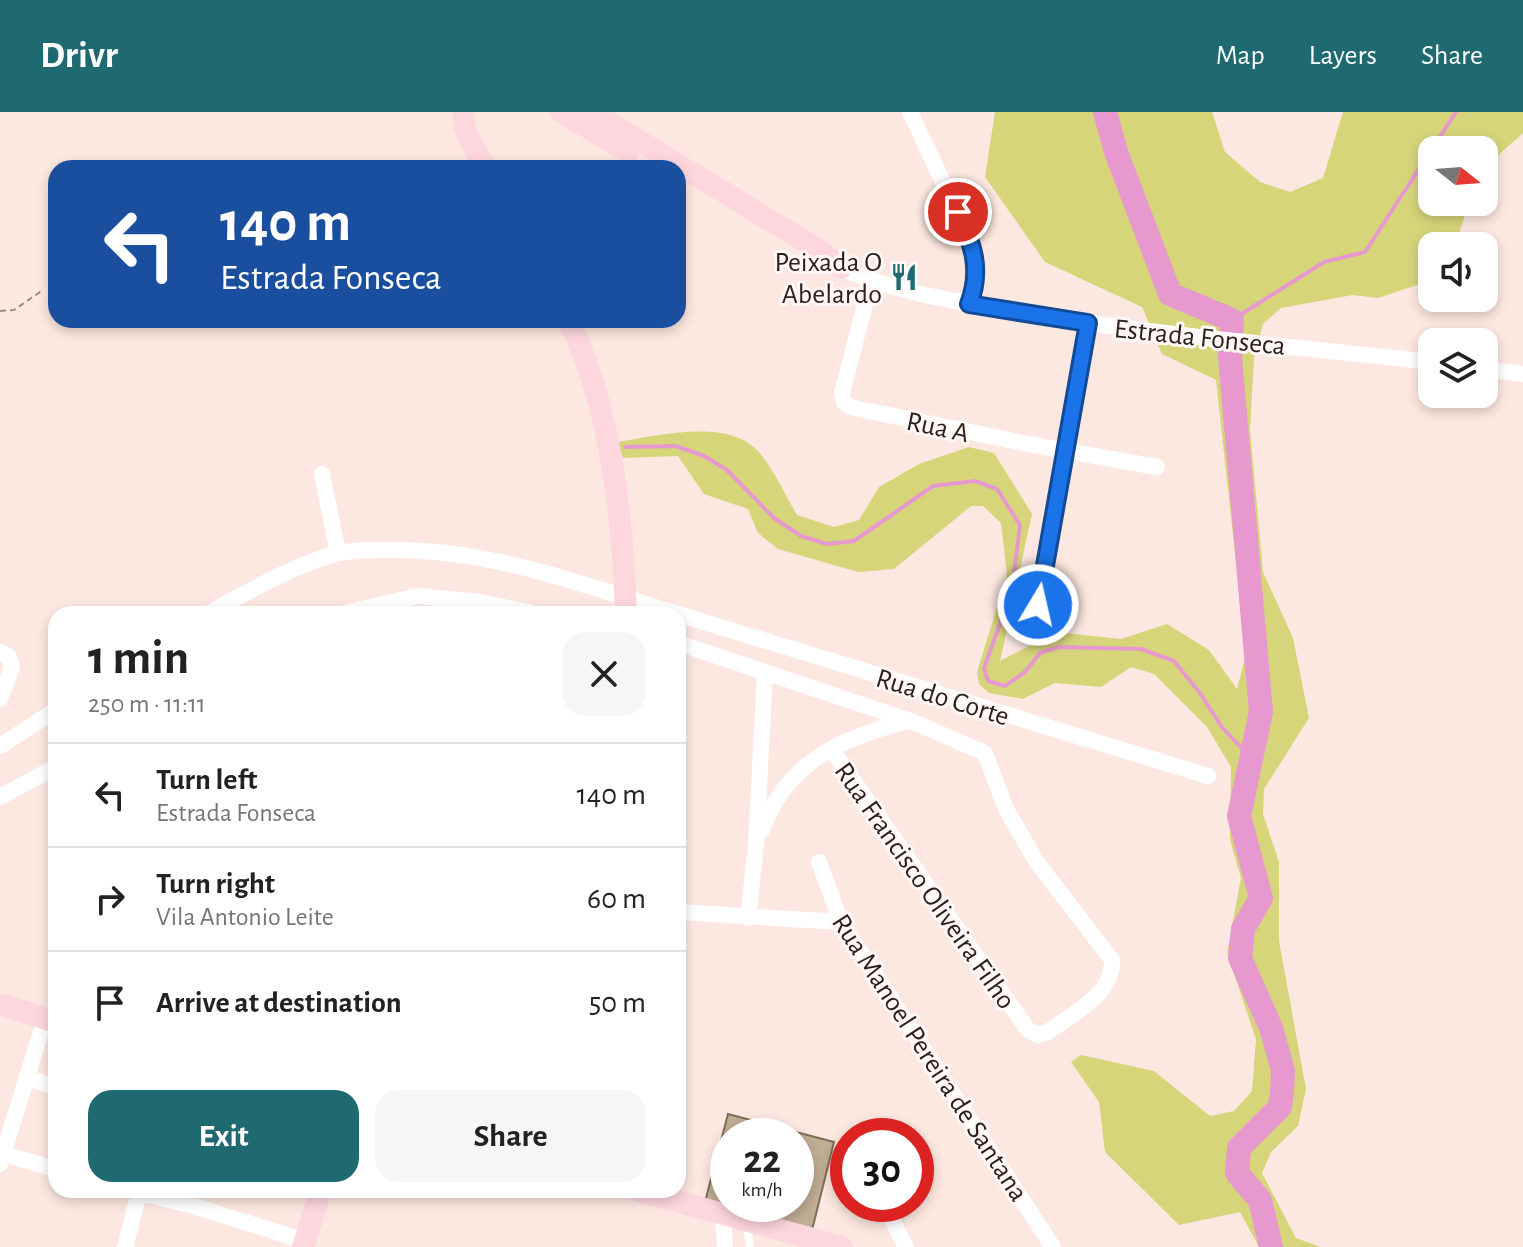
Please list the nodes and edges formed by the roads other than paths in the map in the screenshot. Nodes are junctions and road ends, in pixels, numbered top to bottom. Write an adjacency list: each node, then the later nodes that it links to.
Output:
1 (464, 112): 4 (street)
2 (910, 112): 11 (street)
3 (580, 115): 5 (street)
4 (481, 160)
5 (651, 160)
6 (686, 180): 8 (street)
7 (686, 184): 8 (street)
8 (703, 189): 9 (street)
9 (841, 268): 10 (street, Estrada Fonseca)
10 (871, 281): 11 (street, Estrada Fonseca); 17 (street, Rua A)
11 (969, 304): 12 (street, Estrada Fonseca)
12 (1088, 323): 14 (street, Estrada Fonseca); 17 (street)
13 (571, 328): 25 (street)
14 (1418, 360)
15 (1498, 371): 16 (street)
16 (1523, 374)
17 (1063, 450): 18 (street, Rua A); 21 (street)
18 (1157, 467)
19 (322, 474): 20 (street)
20 (338, 553): 22 (street, Rua do Corte); 25 (street, Rua do Corte)
21 (1038, 605)
22 (223, 606)
23 (375, 606): 24 (street)
24 (469, 606)
25 (626, 606)
26 (686, 616): 36 (street, Rua do Corte)
27 (686, 646): 29 (street)
28 (0, 652): 30 (street)
29 (765, 674): 32 (street); 38 (street)
30 (0, 699)
31 (48, 715): 33 (street)
32 (911, 721): 34 (street); 34 (street, Rua Francisco Oliveira Filho)
33 (0, 746)
34 (832, 750): 38 (street)
35 (48, 771): 37 (street)
36 (1208, 776)
37 (0, 797)
38 (756, 844): 41 (street)
39 (819, 862): 42 (street, Rua Manoel Pereira de Santana)
40 (686, 913): 41 (street)
41 (748, 918): 42 (street)
42 (841, 922): 66 (street, Rua Manoel Pereira de Santana)
43 (0, 1004): 44 (street)
44 (48, 1019)
45 (48, 1025): 46 (street)
46 (27, 1078): 47 (street); 48 (street)
47 (48, 1085)
48 (1, 1159): 49 (street)
49 (48, 1168)
50 (133, 1198): 61 (street)
51 (162, 1198): 55 (street)
52 (200, 1198): 55 (street)
53 (318, 1198): 60 (street)
54 (663, 1198): 56 (street)
55 (197, 1207): 60 (street)
56 (710, 1212)
57 (723, 1222): 62 (street)
58 (746, 1222): 63 (lane); 64 (street)
59 (893, 1222): 65 (street)
60 (304, 1244)
61 (125, 1247)
62 (725, 1247)
63 (750, 1247)
64 (838, 1247)
65 (906, 1247)
66 (1053, 1247)

